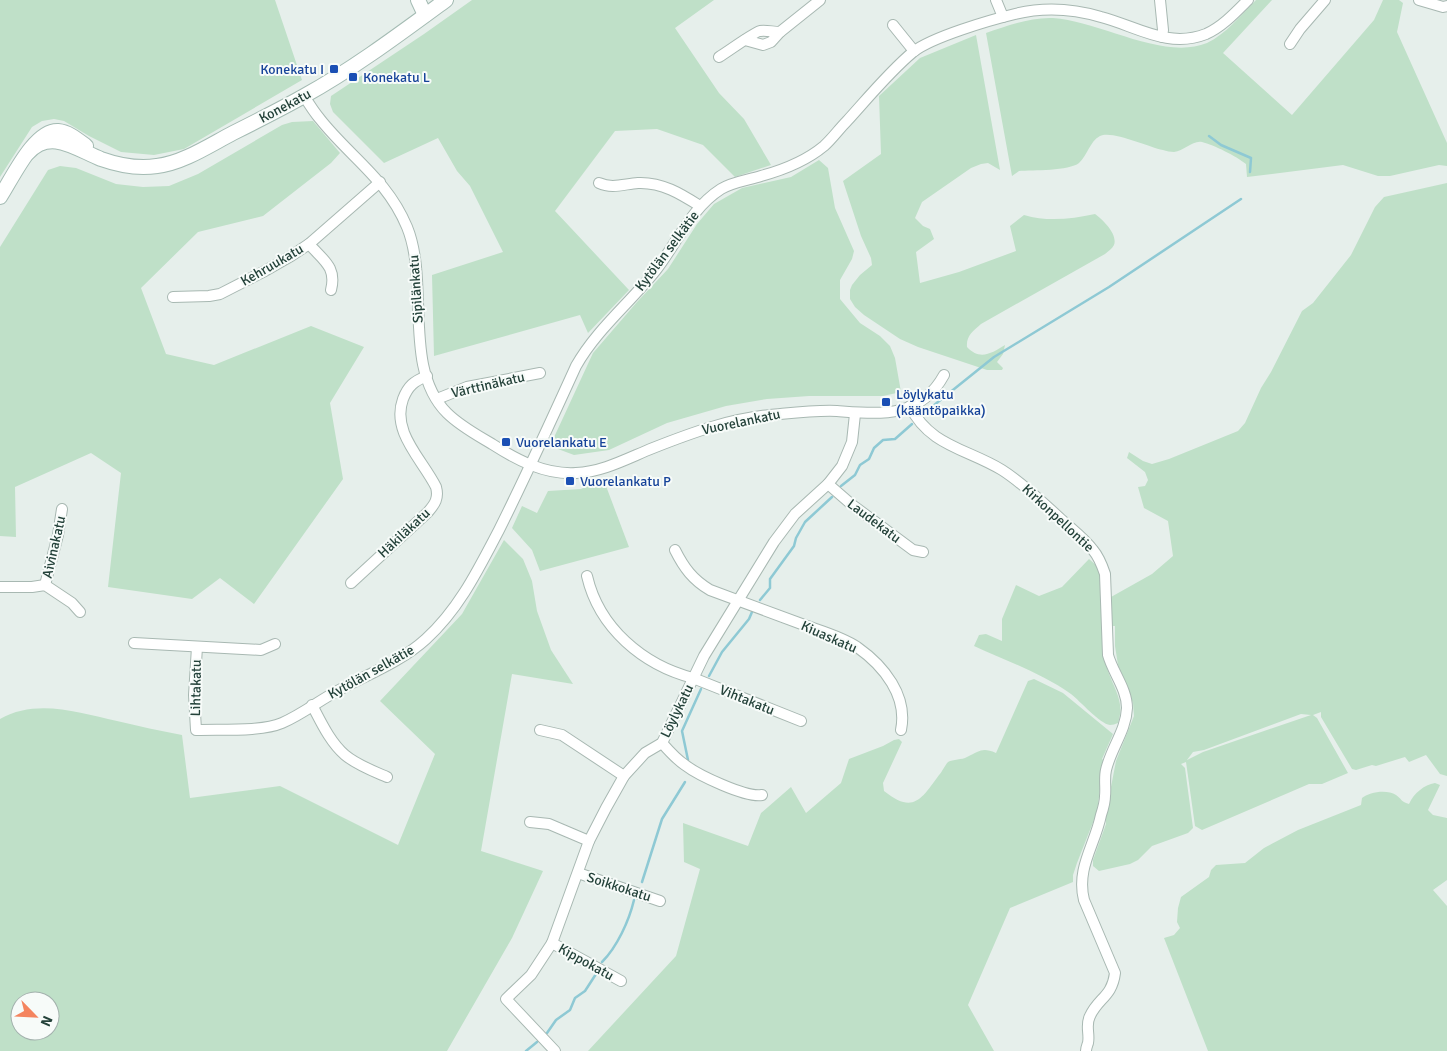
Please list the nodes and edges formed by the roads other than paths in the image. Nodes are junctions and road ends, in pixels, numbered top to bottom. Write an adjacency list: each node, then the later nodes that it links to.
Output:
1 (418, 0): 10 (street)
2 (446, 0): 10 (street, Konekatu)
3 (996, 0): 11 (street)
4 (1160, 0): 13 (street)
5 (1248, 0): 13 (street, Kytölän selkätie)
6 (1325, 0): 14 (street)
7 (1419, 0): 9 (street)
8 (815, 1): 16 (street)
9 (1446, 10)
10 (425, 15): 17 (street, Konekatu)
11 (1003, 17): 13 (street, Kytölän selkätie); 15 (street, Kytölän selkätie)
12 (893, 25): 15 (street)
13 (1162, 37)
14 (1290, 44)
15 (914, 52): 21 (street, Kytölän selkätie)
16 (719, 57)
17 (304, 96): 18 (street, Sipilänkatu); 20 (street, Konekatu)
18 (380, 182): 22 (street, Kehruukatu); 27 (street, Sipilänkatu)
19 (599, 183): 21 (street)
20 (0, 197)
21 (700, 206): 31 (street, Kytölän selkätie)
22 (309, 244): 23 (street); 24 (street, Kehruukatu)
23 (331, 290)
24 (173, 297)
25 (540, 373): 28 (street, Värttinäkatu)
26 (944, 375): 29 (street, Vuorelankatu)
27 (427, 376): 28 (street, Sipilänkatu); 37 (street, Häkiläkatu)
28 (437, 399): 31 (street, Sipilänkatu)
29 (910, 406): 30 (street, Vuorelankatu); 62 (street, Kirkonpellontie)
30 (855, 414): 31 (street, Vuorelankatu); 32 (street, Löylykatu)
31 (531, 466): 46 (street, Kytölän selkätie)
32 (828, 484): 35 (street, Laudekatu); 40 (street, Löylykatu)
33 (62, 509): 38 (street, Aivinakatu)
34 (675, 550): 40 (street, Kiuaskatu)
35 (923, 552)
36 (587, 576): 45 (street, Vihtakatu)
37 (351, 583)
38 (45, 585): 39 (street, Aivinakatu); 41 (street, Aivinakatu)
39 (0, 587)
40 (738, 599): 45 (street, Löylykatu); 50 (street, Kiuaskatu)
41 (80, 612)
42 (134, 643): 44 (street, Lihtakatu)
43 (275, 644): 44 (street, Lihtakatu)
44 (197, 647): 48 (street, Lihtakatu)
45 (693, 678): 47 (street, Vihtakatu); 51 (street, Löylykatu)
46 (312, 705): 48 (street, Kytölän selkätie); 53 (street)
47 (801, 721)
48 (196, 730)
49 (540, 730): 52 (street)
50 (901, 730)
51 (662, 743): 52 (street, Löylykatu); 54 (street)
52 (624, 776): 56 (street, Löylykatu)
53 (387, 777)
54 (762, 795)
55 (530, 822): 56 (street)
56 (589, 841): 57 (street, Löylykatu)
57 (578, 873): 58 (street, Soikkokatu); 59 (street, Löylykatu)
58 (660, 901)
59 (552, 943): 60 (street, Kippokatu); 61 (street, Löylykatu)
60 (621, 981)
61 (555, 1051)
62 (1086, 1051)

